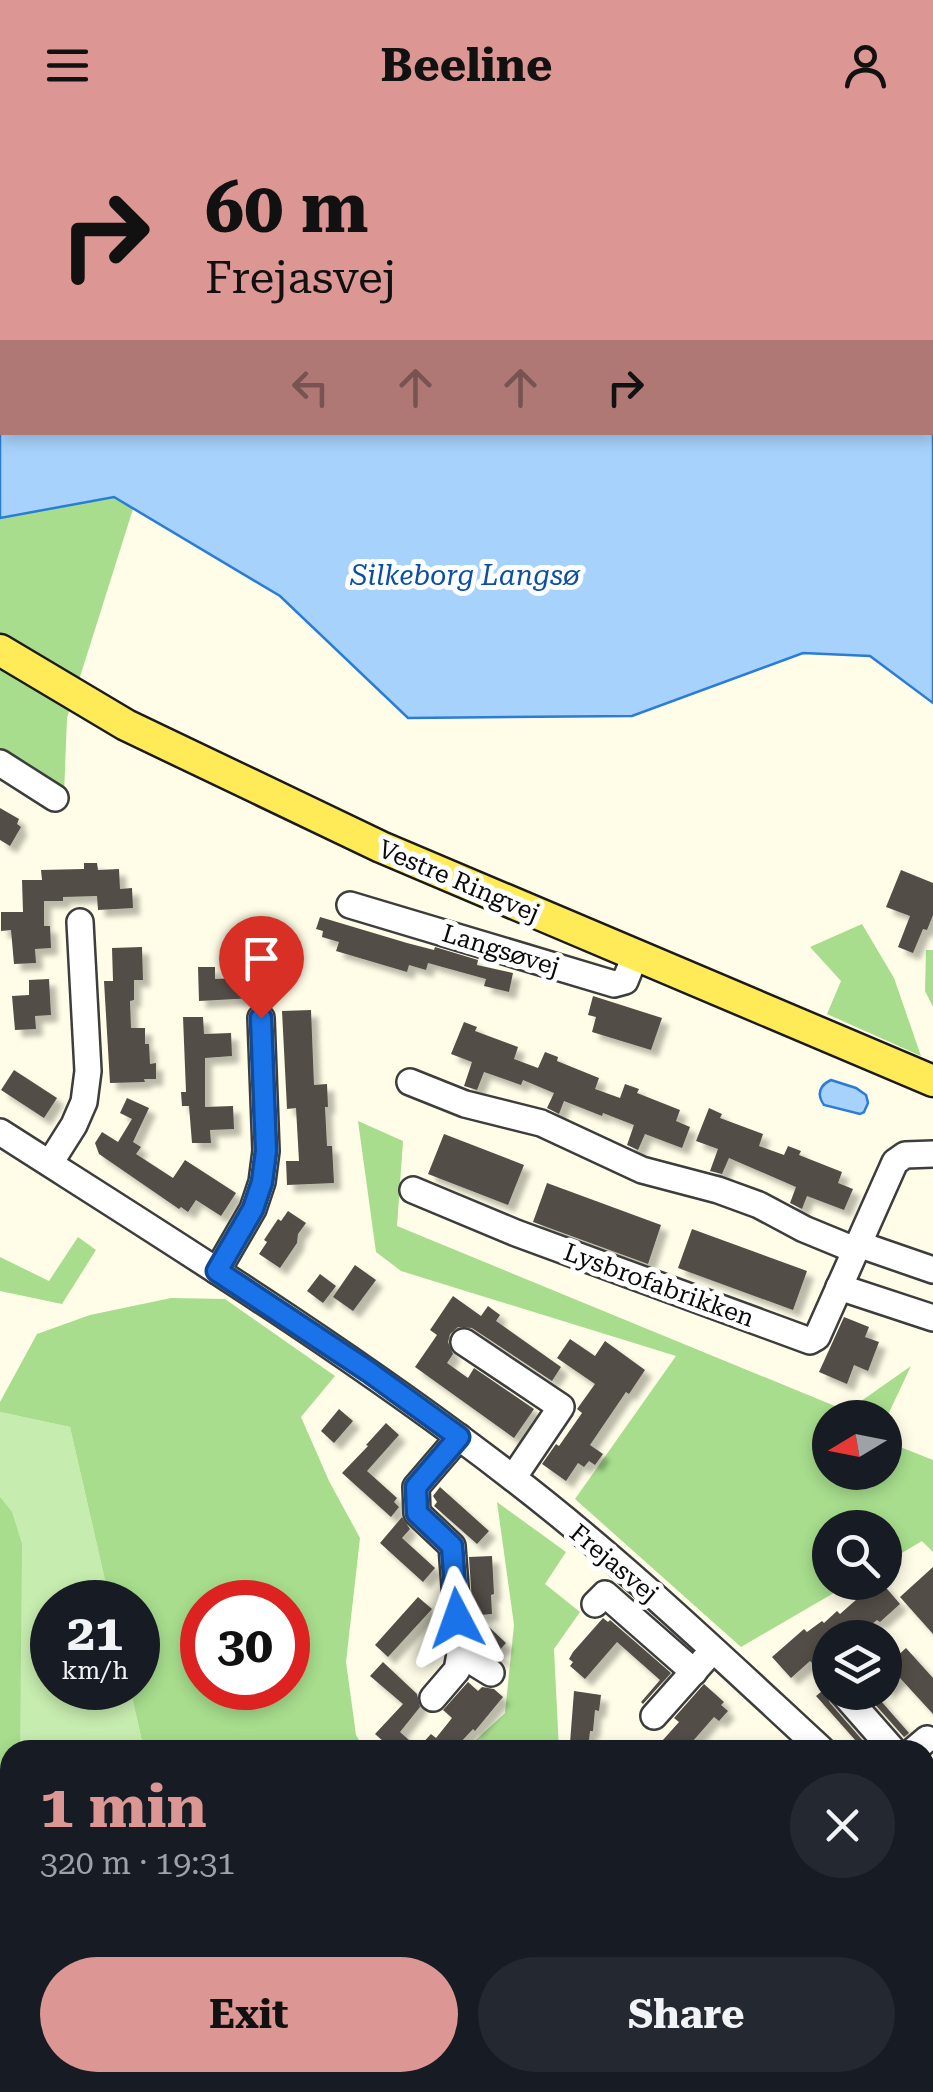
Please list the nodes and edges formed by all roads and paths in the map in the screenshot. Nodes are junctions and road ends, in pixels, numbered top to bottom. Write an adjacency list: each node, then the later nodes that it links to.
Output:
1 (0, 650): 6 (main road, Vestre Ringvej)
2 (0, 764): 3 (street)
3 (55, 798)
4 (350, 904): 6 (street, Langsøvej)
5 (80, 922): 12 (street)
6 (635, 956): 9 (main road, Vestre Ringvej)
7 (261, 1018): 16 (street)
8 (410, 1082): 14 (street)
9 (933, 1082)
10 (0, 1132): 12 (street, Frejasvej)
11 (933, 1154): 14 (street, Lysbrofabrikken)
12 (50, 1164): 16 (street, Frejasvej)
13 (413, 1190): 17 (street, Lysbrofabrikken)
14 (856, 1247): 15 (street); 17 (street, Lysbrofabrikken)
15 (933, 1270)
16 (217, 1271): 20 (street, Frejasvej)
17 (839, 1287): 18 (street)
18 (933, 1318)
19 (464, 1342): 21 (street)
20 (459, 1437): 21 (street, Frejasvej); 24 (street)
21 (513, 1478): 23 (street, Frejasvej)
22 (595, 1604): 25 (street, Frejasvej)
23 (713, 1650): 25 (street); 30 (street, Frejasvej)
24 (460, 1654): 26 (street); 27 (street)
25 (694, 1672): 29 (street)
26 (491, 1673)
27 (433, 1698)
28 (858, 1710): 31 (street)
29 (654, 1716)
30 (811, 1740)
31 (884, 1740)

